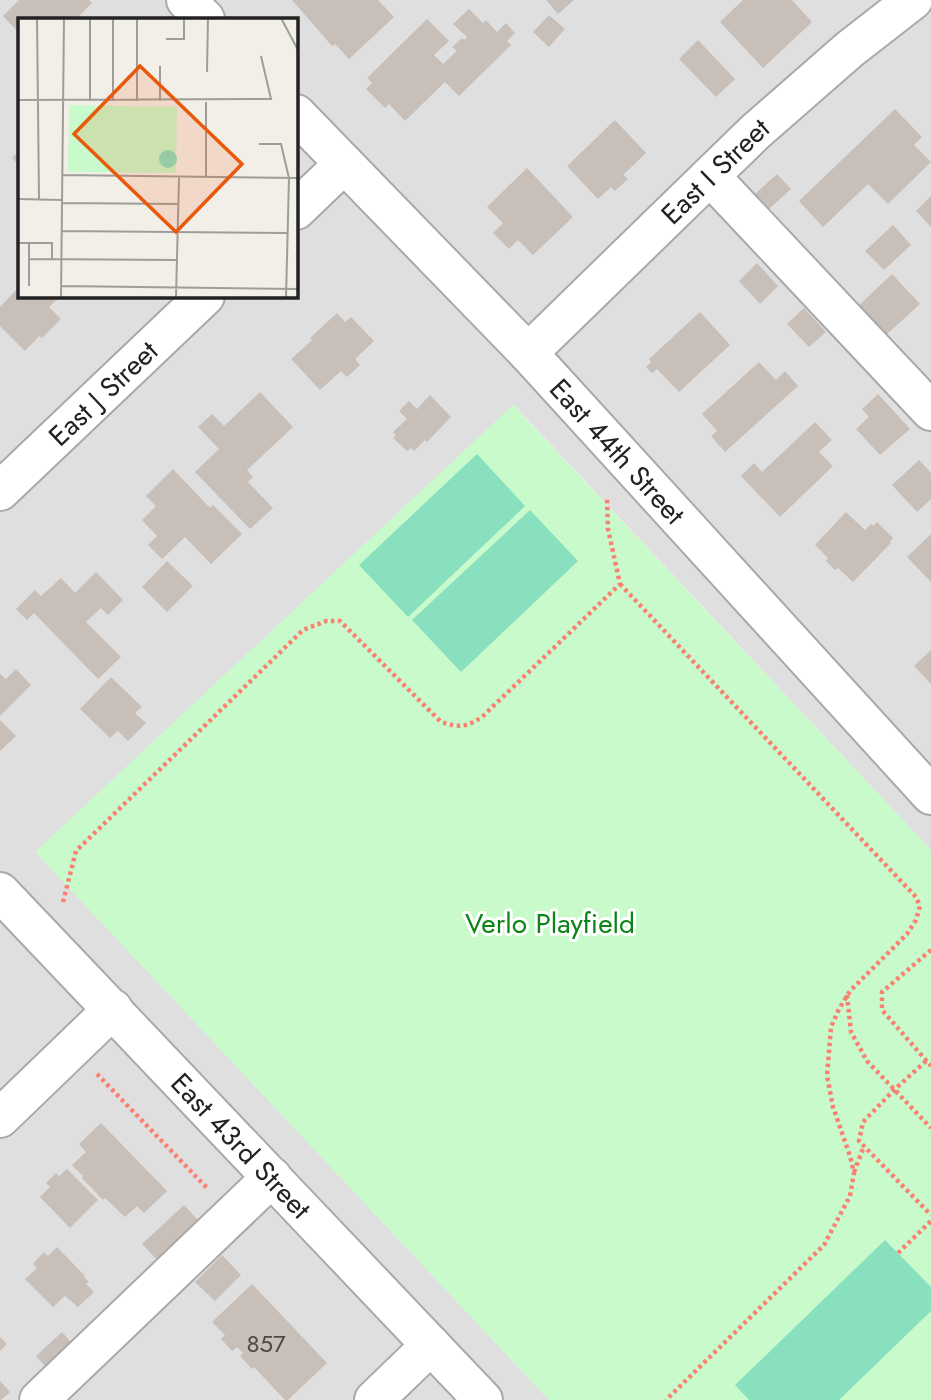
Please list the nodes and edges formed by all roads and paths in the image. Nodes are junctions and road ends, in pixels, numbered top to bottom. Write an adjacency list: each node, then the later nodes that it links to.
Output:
1 (186, 0): 4 (street)
2 (914, 0): 3 (street); 7 (street, East I Street)
3 (931, 17)
4 (204, 18)
5 (298, 116): 6 (street, East 44th Street)
6 (344, 164): 8 (street); 10 (street, East 44th Street)
7 (709, 176): 10 (street, East I Street); 11 (street)
8 (298, 208)
9 (203, 298): 12 (street, East J Street)
10 (528, 353): 15 (street, East 44th Street)
11 (931, 411)
12 (0, 491)
13 (607, 497): 14 (path)
14 (620, 584): 17 (path); 19 (path)
15 (931, 795)
16 (0, 891): 17 (street, East 43rd Street)
17 (52, 945): 20 (street, East 43rd Street)
18 (931, 950): 22 (path)
19 (847, 995): 24 (path); 28 (path)
20 (113, 1009): 21 (street); 29 (street, East 43rd Street)
21 (73, 1048): 25 (street); 30 (path)
22 (926, 1061): 23 (path); 24 (path)
23 (931, 1066)
24 (894, 1090): 26 (path); 27 (path)
25 (0, 1118)
26 (931, 1128)
27 (864, 1146): 28 (path); 31 (path)
28 (854, 1173): 38 (path)
29 (272, 1177): 30 (street); 34 (street, East 43rd Street)
30 (233, 1215): 35 (street)
31 (931, 1215)
32 (931, 1221): 33 (path)
33 (898, 1254)
34 (431, 1345): 36 (street); 37 (street, East 43rd Street)
35 (39, 1400)
36 (374, 1400)
37 (483, 1400)
38 (666, 1400)

